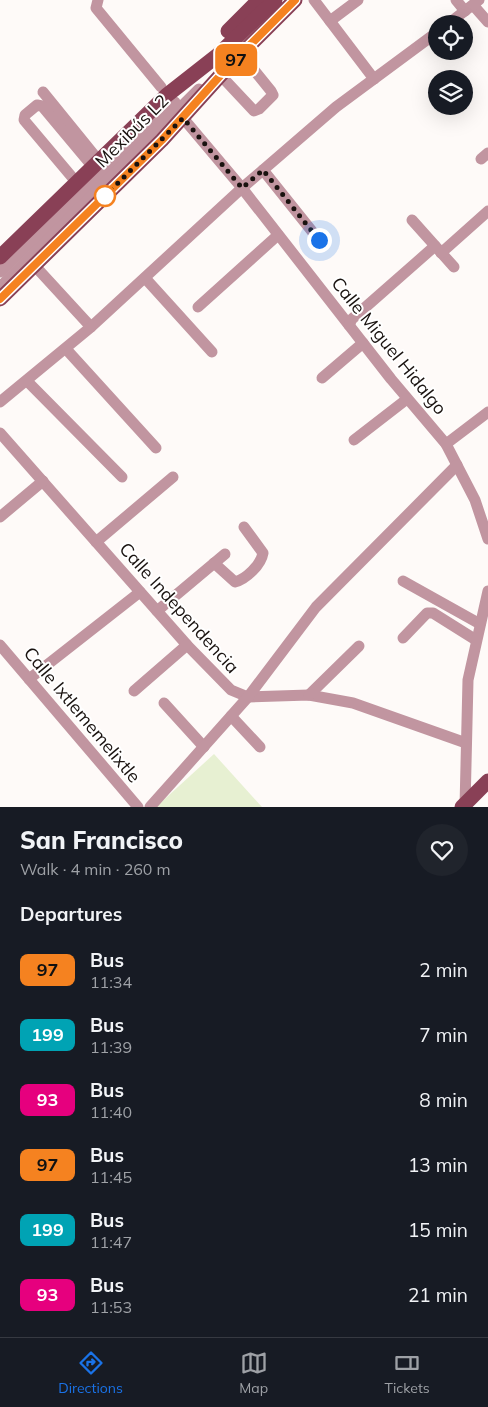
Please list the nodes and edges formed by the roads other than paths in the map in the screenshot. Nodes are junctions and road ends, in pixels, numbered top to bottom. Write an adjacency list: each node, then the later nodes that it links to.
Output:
1 (98, 0): 19 (street)
2 (275, 0): 17 (main road)
3 (283, 0): 17 (street, Mexibús L2)
4 (289, 0): 17 (street, Mexibús L2)
5 (295, 0): 17 (main road)
6 (305, 0): 16 (main road)
7 (314, 0): 13 (street)
8 (358, 0): 13 (street)
9 (456, 0): 11 (street)
10 (252, 2): 19 (main road)
11 (472, 5): 12 (street); 14 (street)
12 (459, 15)
13 (330, 21): 18 (street)
14 (488, 22)
15 (428, 39): 18 (street)
16 (245, 59): 17 (main road); 17 (street)
17 (223, 65): 19 (main road); 21 (main road); 36 (street, Mexibús L2); 38 (street, Mexibús L2)
18 (374, 79): 25 (street)
19 (164, 91): 24 (main road)
20 (43, 92): 24 (street)
21 (183, 118): 27 (street, Calle Miguel Hidalgo); 34 (main road)
22 (78, 150): 23 (street); 23 (street); 24 (street)
23 (62, 164): 26 (street)
24 (96, 164): 26 (main road)
25 (263, 170): 27 (street); 31 (street)
26 (78, 183): 33 (main road)
27 (242, 188): 30 (street, Calle Miguel Hidalgo); 37 (street)
28 (488, 211): 32 (street)
29 (412, 220): 32 (street)
30 (278, 235): 40 (street); 41 (street, Calle Miguel Hidalgo)
31 (319, 240)
32 (438, 250): 35 (street); 41 (street)
33 (2, 252)
34 (35, 266): 39 (main road); 42 (street)
35 (454, 267)
36 (0, 272)
37 (145, 278): 42 (street); 45 (street)
38 (0, 287)
39 (0, 299)
40 (198, 306)
41 (349, 325): 43 (street, Calle Miguel Hidalgo)
42 (92, 327): 44 (street)
43 (363, 343): 46 (street); 48 (street, Calle Miguel Hidalgo)
44 (66, 349): 47 (street); 54 (street)
45 (212, 352)
46 (322, 378)
47 (27, 381): 49 (street); 57 (street)
48 (407, 399): 52 (street); 53 (street, Calle Miguel Hidalgo)
49 (0, 402)
50 (488, 412): 53 (street)
51 (0, 433): 58 (street, Calle Independencia)
52 (354, 440)
53 (446, 444): 55 (street, Calle Miguel Hidalgo)
54 (156, 448)
55 (457, 465): 61 (street, Calle Miguel Hidalgo); 78 (street)
56 (173, 476): 62 (street)
57 (122, 477)
58 (43, 481): 59 (street); 62 (street, Calle Independencia)
59 (0, 517)
60 (244, 527): 64 (street)
61 (487, 533)
62 (96, 542): 67 (street, Calle Independencia)
63 (225, 554): 64 (street)
64 (214, 563): 68 (street)
65 (403, 580): 69 (street)
66 (488, 591): 69 (street)
67 (140, 592): 68 (street, Calle Independencia); 75 (street)
68 (157, 611): 73 (street, Calle Independencia)
69 (480, 624): 71 (street)
70 (403, 638): 71 (street)
71 (476, 640): 81 (street)
72 (0, 645): 75 (street, Calle Ixtlememelixtle)
73 (187, 645): 76 (street); 78 (street, Calle Independencia)
74 (359, 646): 77 (street)
75 (29, 679): 86 (street, Calle Ixtlememelixtle)
76 (134, 691)
77 (309, 695): 78 (street); 81 (street)
78 (248, 697): 80 (street)
79 (164, 703): 82 (street)
80 (231, 716): 82 (street); 83 (street)
81 (466, 742): 85 (street)
82 (204, 747): 87 (street)
83 (260, 747)
84 (488, 781): 85 (main road)
85 (464, 806)
86 (138, 807)
87 (150, 807)

